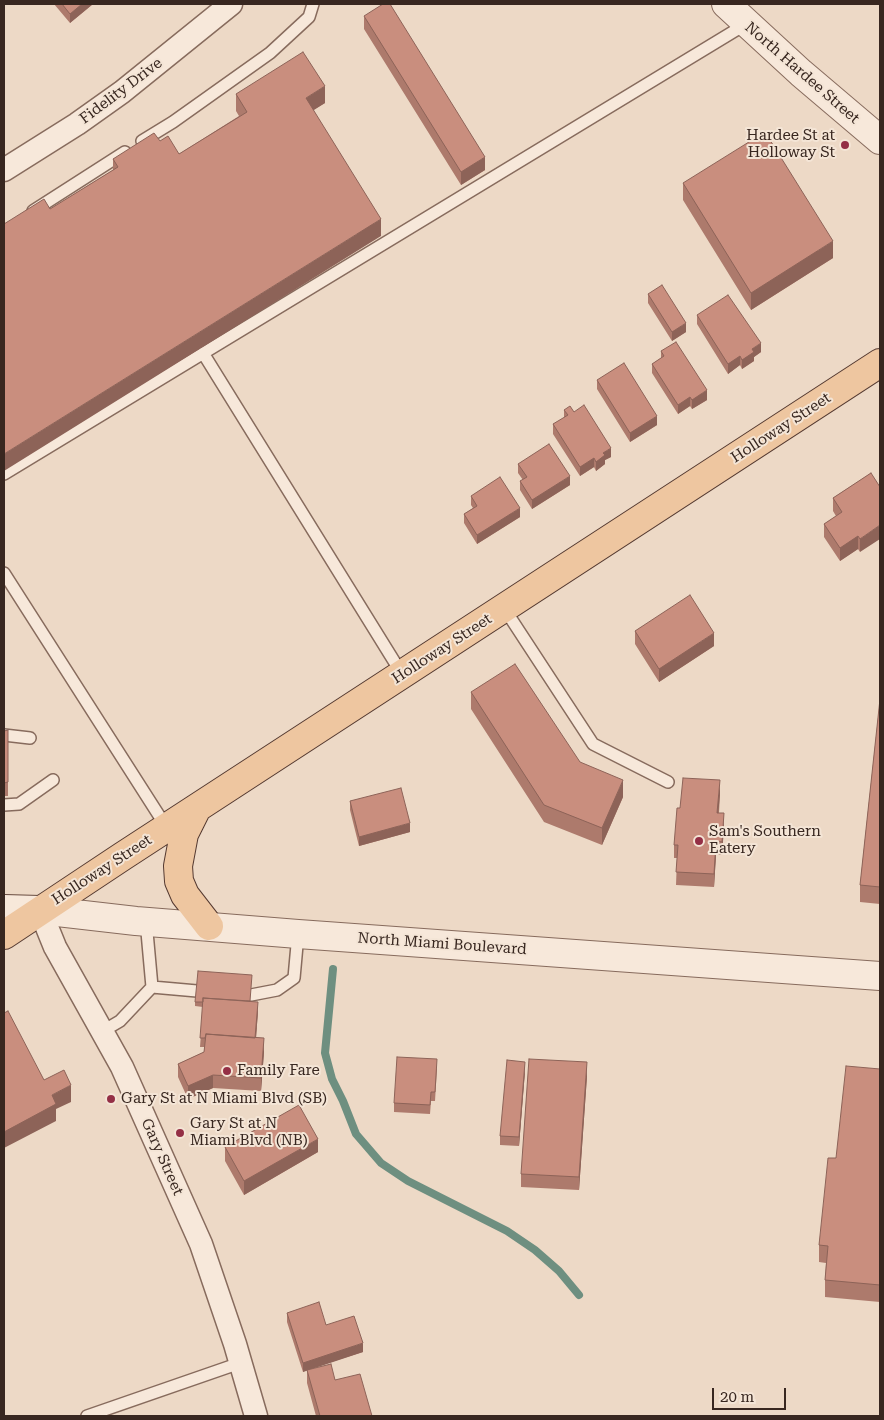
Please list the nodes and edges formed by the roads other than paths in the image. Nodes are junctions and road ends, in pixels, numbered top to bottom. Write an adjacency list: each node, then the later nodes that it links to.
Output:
1 (231, 4): 6 (street, Fidelity Drive)
2 (313, 4): 7 (lane)
3 (726, 4): 4 (street, North Hardee Street)
4 (746, 24): 5 (street, North Hardee Street); 8 (lane)
5 (880, 140)
6 (4, 170)
7 (21, 218)
8 (204, 353): 10 (lane); 13 (lane)
9 (880, 363): 12 (main road, Holloway Street)
10 (4, 474)
11 (4, 573): 20 (lane)
12 (504, 608): 13 (main road, Holloway Street); 17 (lane)
13 (402, 674): 19 (main road, Holloway Street)
14 (4, 735): 15 (lane)
15 (30, 738)
16 (53, 780): 18 (lane)
17 (668, 782)
18 (4, 805)
19 (197, 808): 20 (main road, Holloway Street); 24 (main road)
20 (167, 828): 22 (main road, Holloway Street)
21 (4, 909): 22 (street, North Miami Boulevard)
22 (40, 910): 23 (street, North Miami Boulevard); 26 (main road, Holloway Street); 31 (street, Gary Street)
23 (146, 921): 24 (street, North Miami Boulevard); 28 (lane)
24 (209, 926): 25 (street, North Miami Boulevard)
25 (298, 934): 27 (street, North Miami Boulevard); 30 (lane)
26 (4, 935)
27 (880, 976)
28 (152, 987): 29 (lane); 31 (lane)
29 (196, 991)
30 (251, 995)
31 (103, 1031): 32 (street, Gary Street)
32 (240, 1363): 33 (lane); 34 (street, Gary Street)
33 (87, 1416)
34 (256, 1416)

